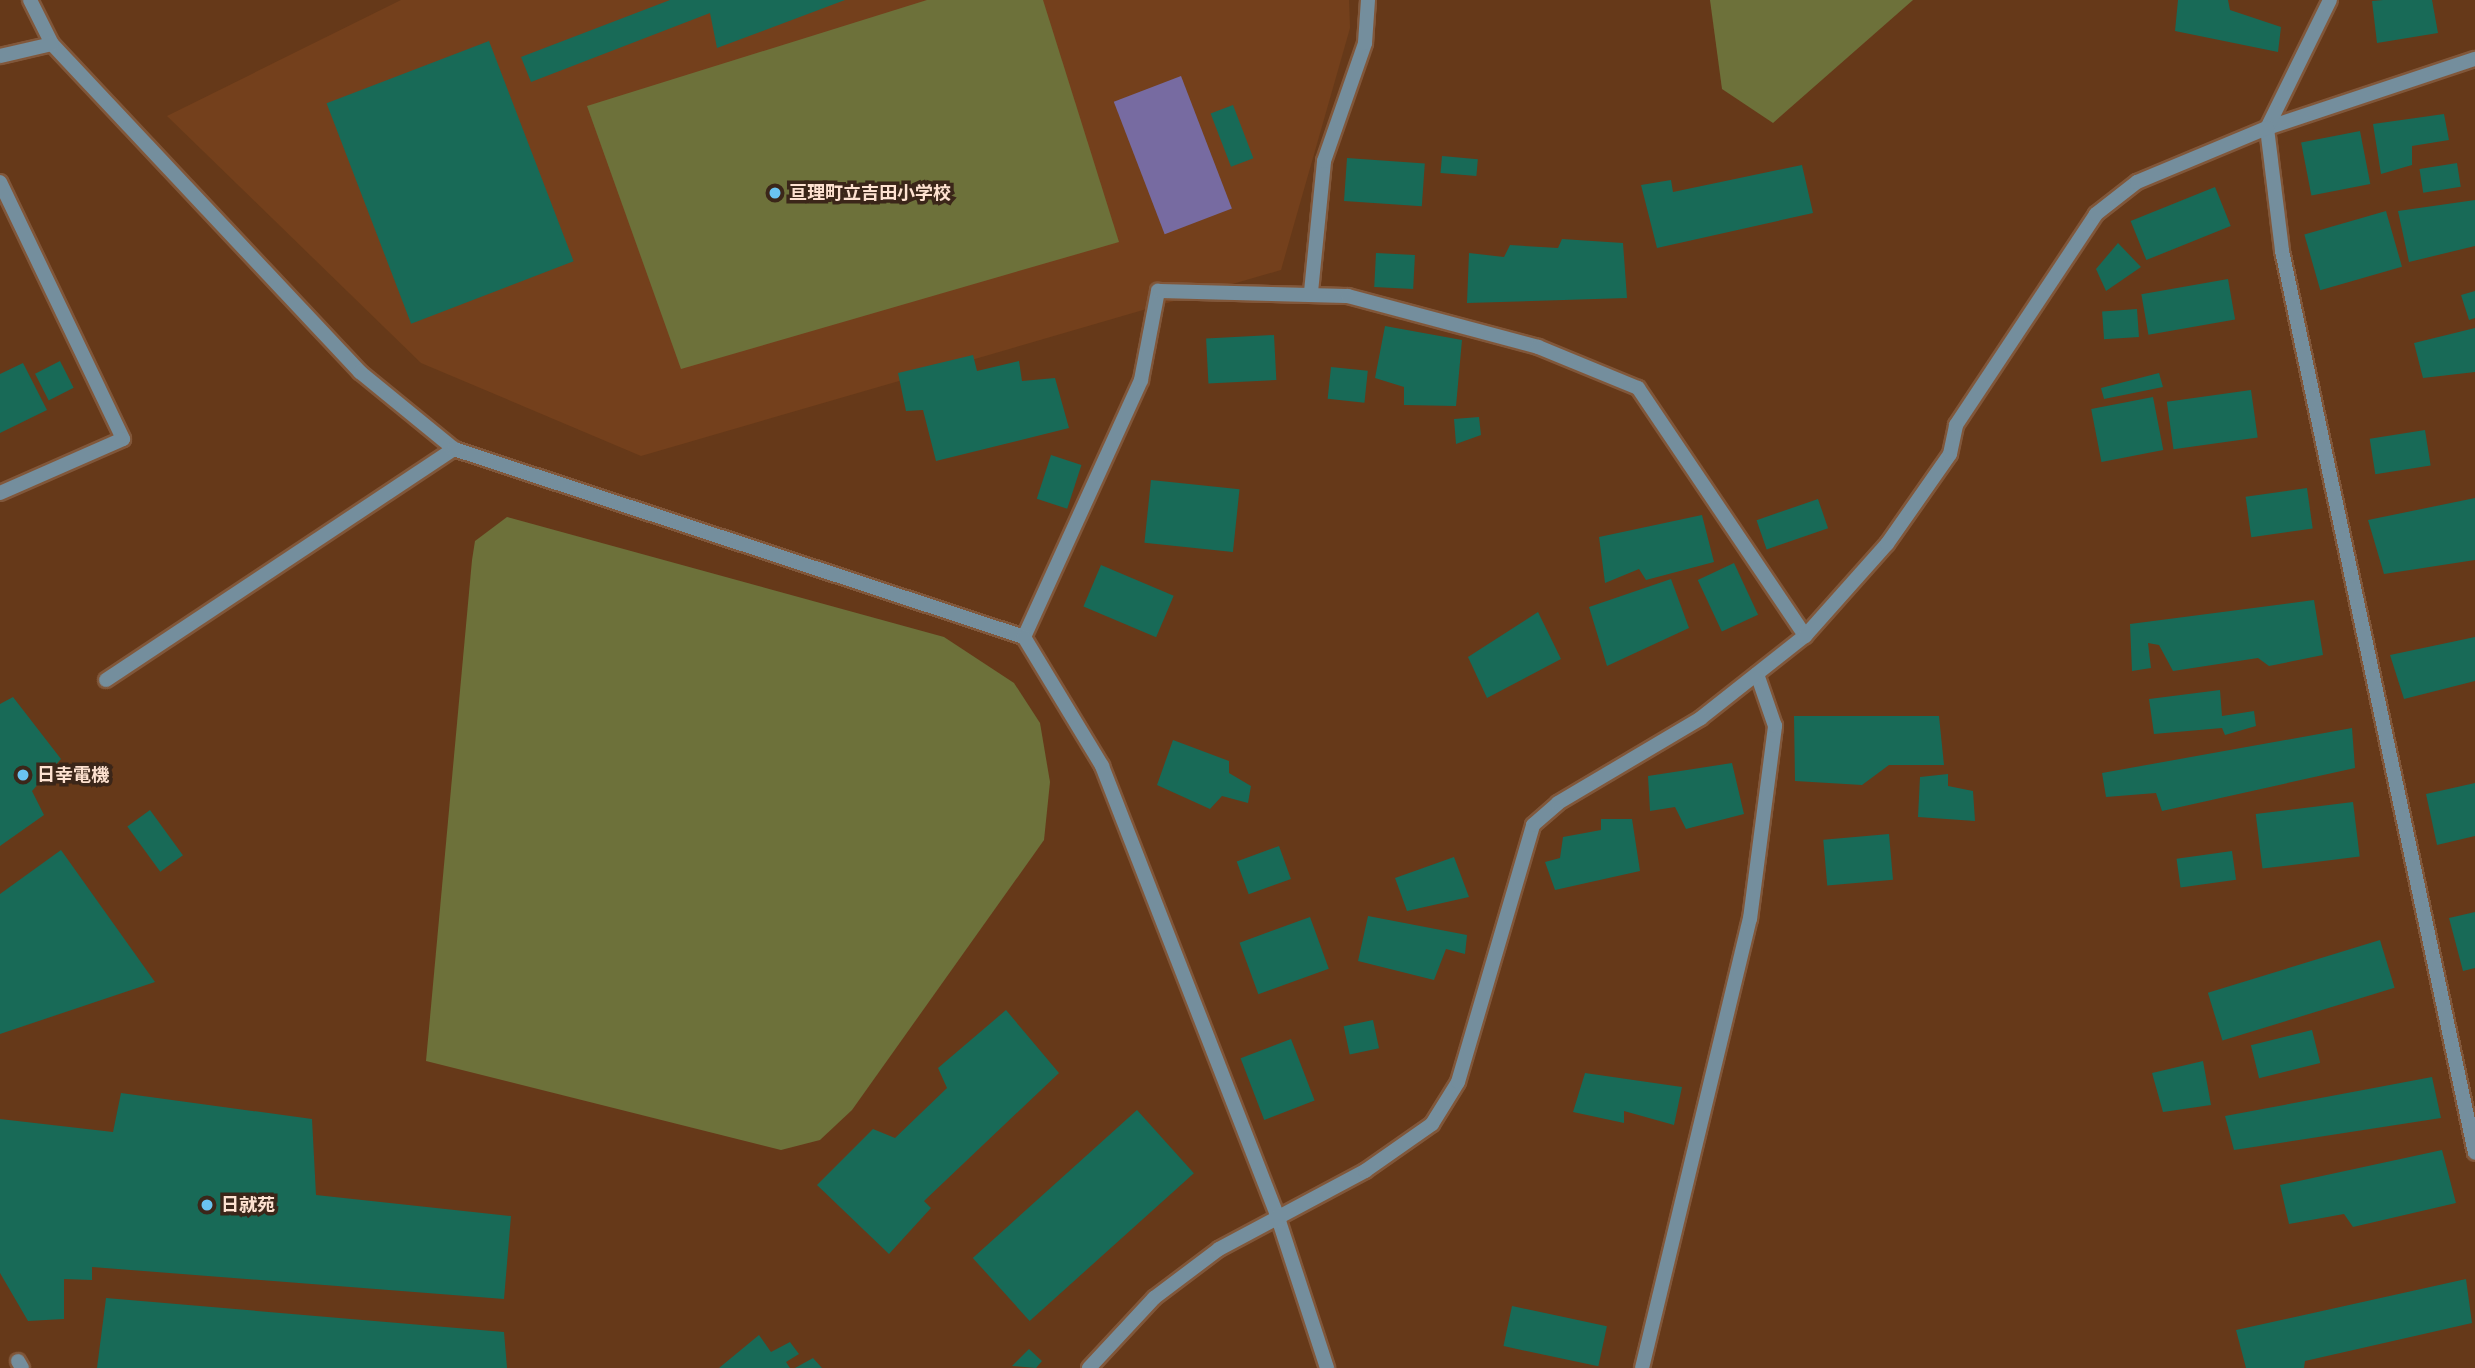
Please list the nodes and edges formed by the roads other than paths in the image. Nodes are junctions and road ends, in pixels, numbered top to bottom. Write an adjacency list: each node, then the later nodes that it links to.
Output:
1 (30, 0): 4 (street)
2 (1368, 0): 9 (street)
3 (2330, 0): 7 (street)
4 (52, 44): 5 (street); 10 (street)
5 (0, 56)
6 (2475, 59): 7 (street)
7 (2267, 128): 12 (street); 16 (street)
8 (0, 183): 11 (street)
9 (1311, 292): 12 (street); 13 (street)
10 (454, 449): 13 (street); 15 (street)
11 (0, 493)
12 (1805, 636): 14 (street)
13 (1024, 637): 17 (street)
14 (1757, 674): 17 (street); 20 (street)
15 (106, 680)
16 (2475, 1153)
17 (1279, 1221): 18 (street); 19 (street)
18 (1089, 1368)
19 (1327, 1368)
20 (1642, 1368)

